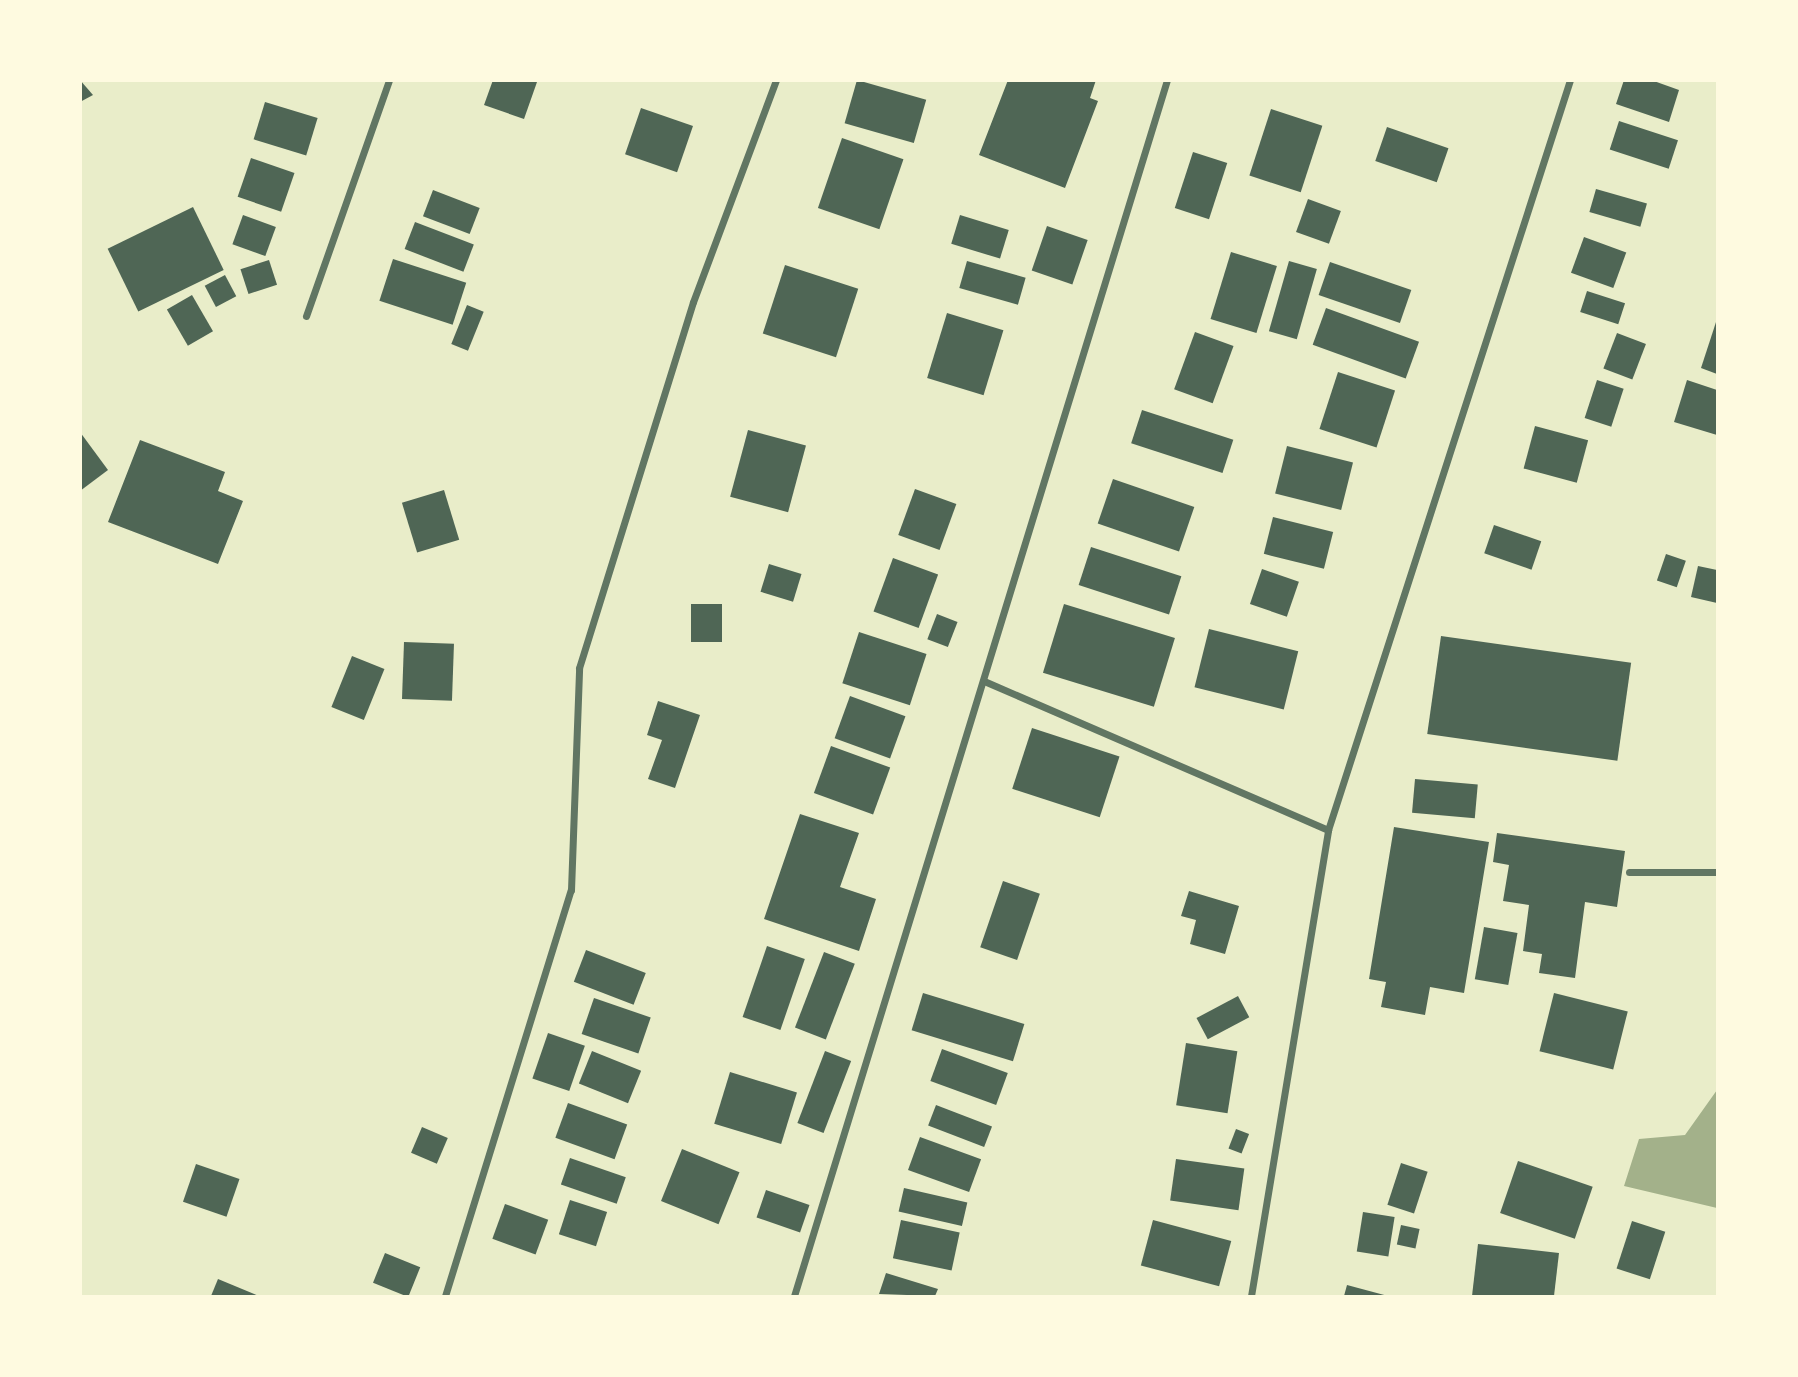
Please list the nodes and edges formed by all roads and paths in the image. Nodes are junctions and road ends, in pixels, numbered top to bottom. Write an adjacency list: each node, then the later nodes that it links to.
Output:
1 (389, 80): 5 (street)
2 (776, 80): 10 (street)
3 (1167, 80): 6 (street)
4 (1570, 80): 7 (street)
5 (306, 316)
6 (984, 681): 7 (street); 11 (street)
7 (1328, 830): 12 (street)
8 (1629, 872): 9 (street)
9 (1717, 872)
10 (445, 1297)
11 (794, 1297)
12 (1251, 1297)

